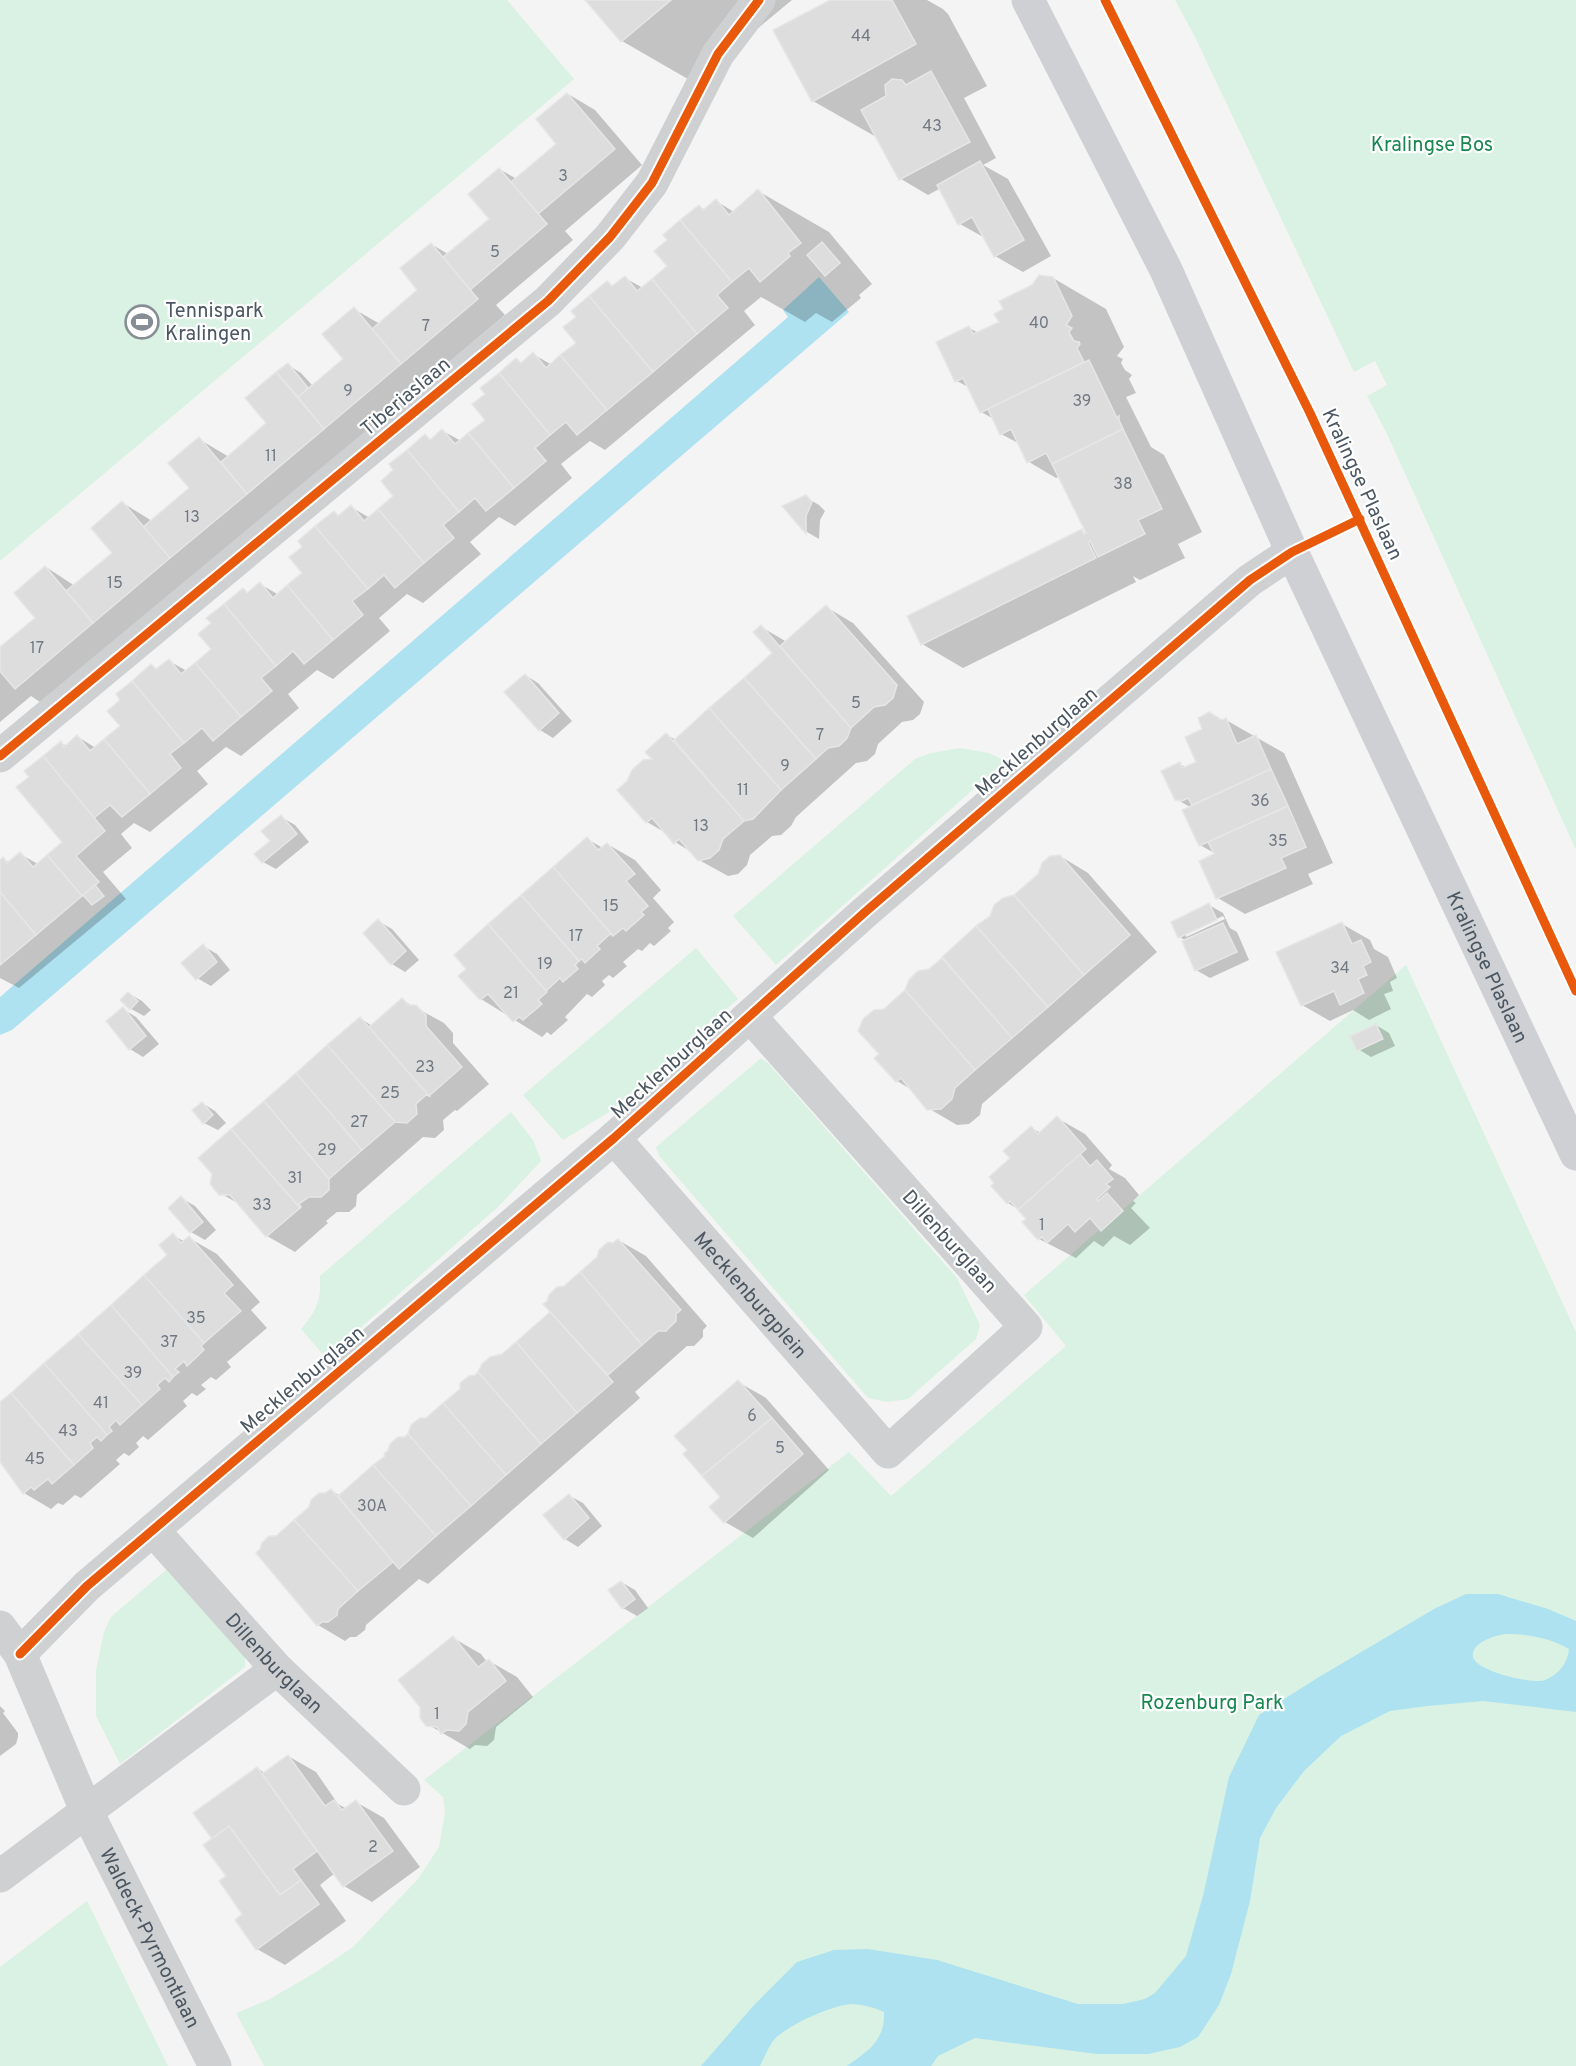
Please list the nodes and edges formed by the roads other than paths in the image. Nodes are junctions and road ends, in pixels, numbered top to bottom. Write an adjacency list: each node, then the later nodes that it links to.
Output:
1 (759, 0): 4 (street, Tiberiaslaan)
2 (1028, 0): 3 (main road, Kralingse Plaslaan)
3 (1293, 552): 5 (street, Mecklenburglaan); 7 (main road, Kralingse Plaslaan)
4 (0, 756)
5 (750, 1016): 6 (street, Mecklenburglaan); 8 (street, Dillenburglaan)
6 (614, 1138): 8 (street, Mecklenburgplein); 9 (street, Mecklenburglaan)
7 (1576, 1154)
8 (888, 1452)
9 (153, 1530): 11 (street, Mecklenburglaan); 12 (street, Dillenburglaan)
10 (0, 1627): 11 (street)
11 (20, 1654): 14 (street)
12 (277, 1669): 13 (street, Dillenburglaan); 14 (street)
13 (404, 1789)
14 (86, 1810): 15 (street); 16 (street, Waldeck-Pyrmontlaan)
15 (0, 1876)
16 (214, 2066)

